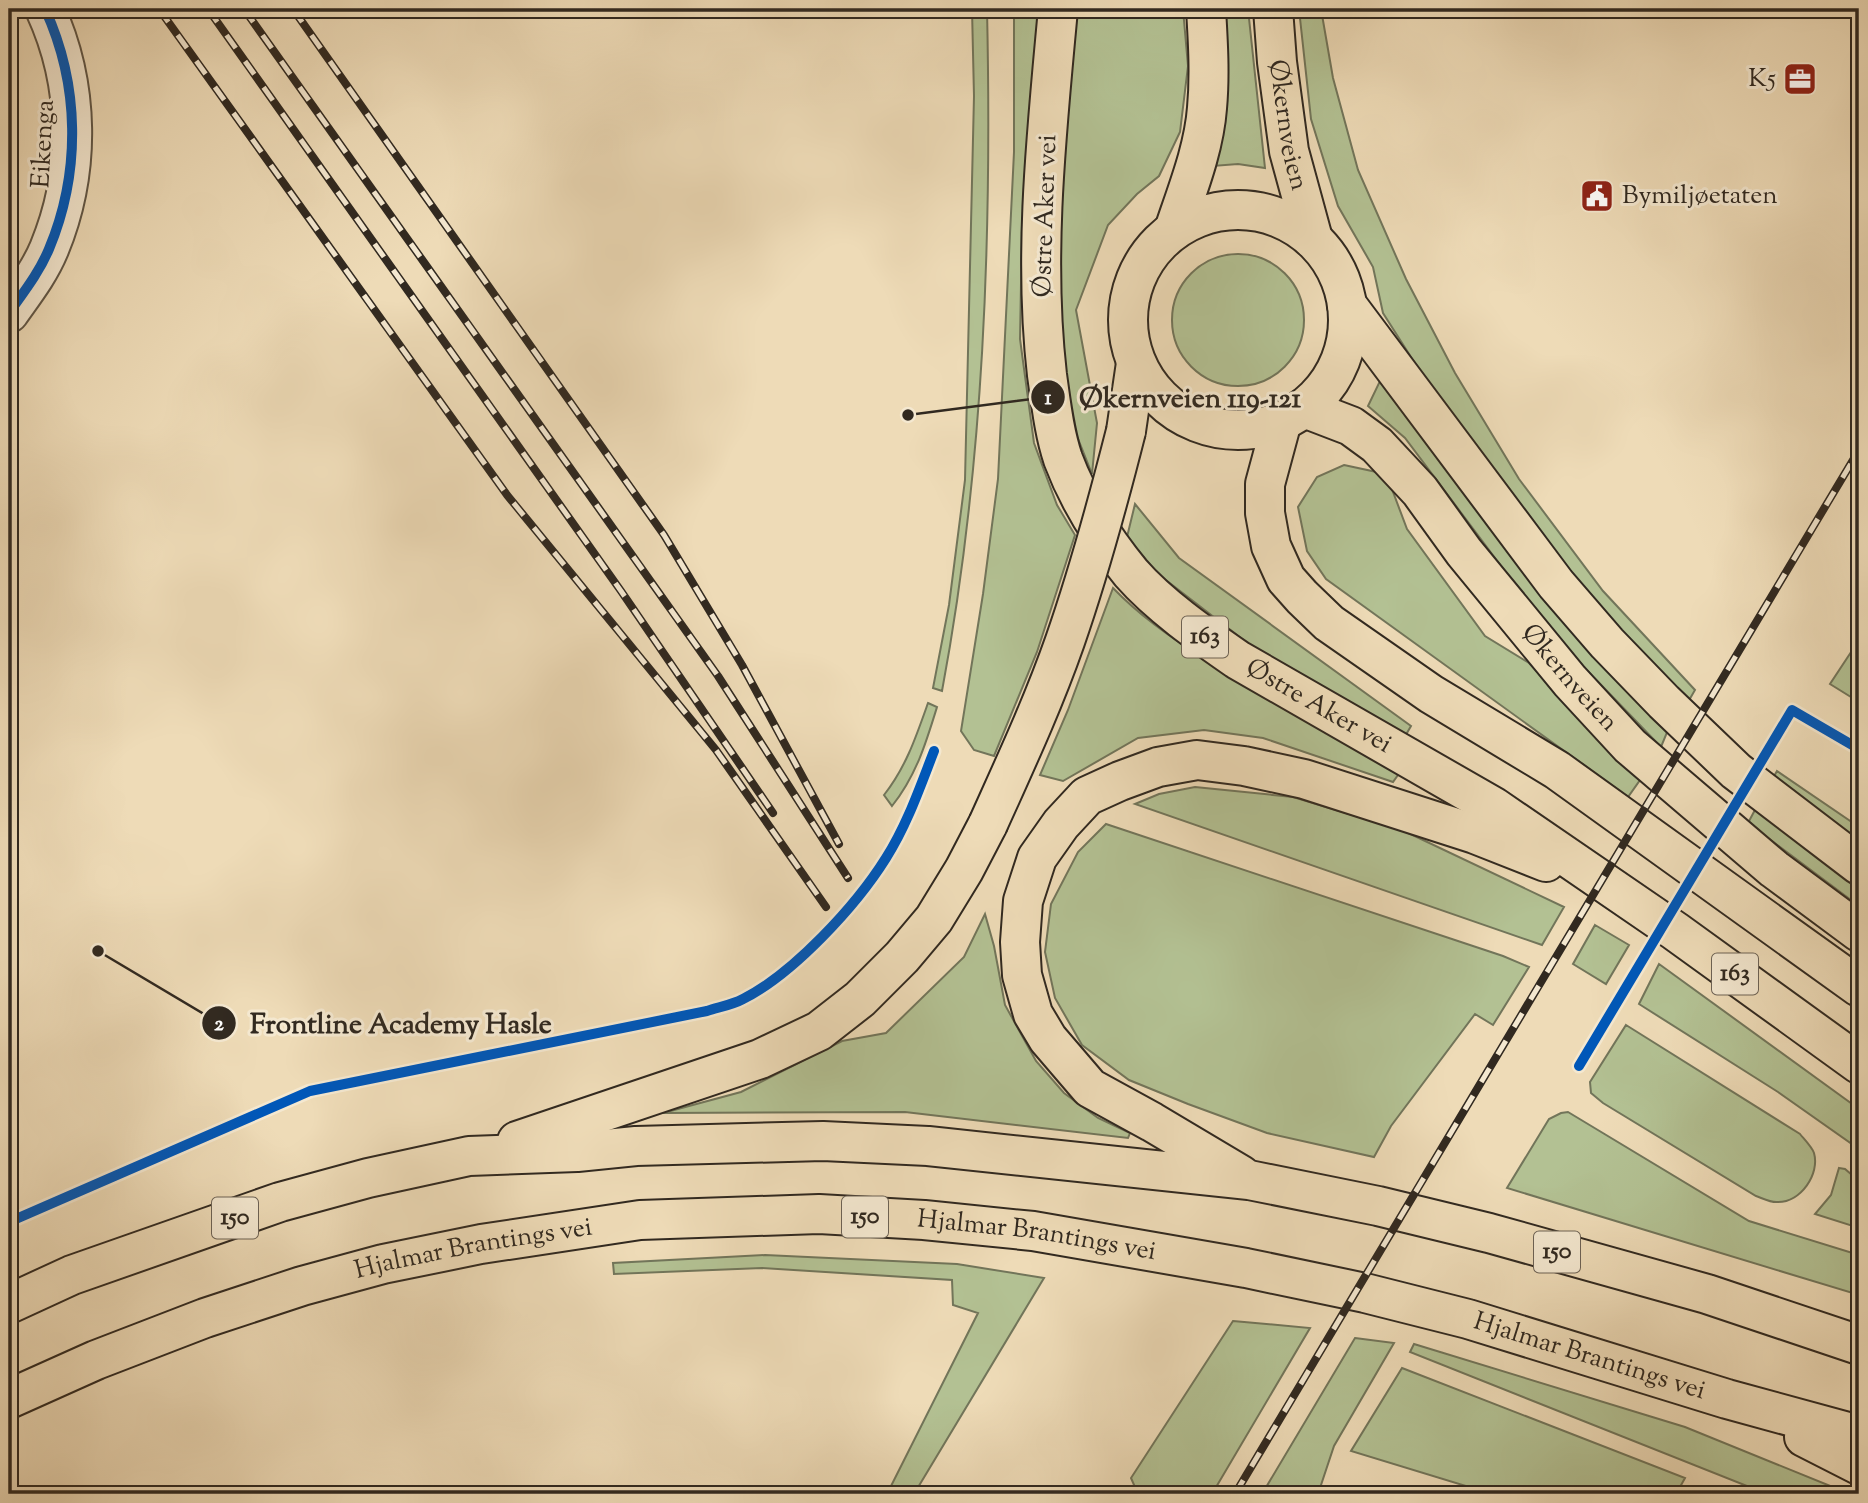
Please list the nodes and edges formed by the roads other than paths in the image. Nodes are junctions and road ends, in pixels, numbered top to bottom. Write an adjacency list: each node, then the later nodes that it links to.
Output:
1 (45, 9): 8 (street, Eikenga)
2 (1058, 9): 12 (main road, Østre Aker vei / 163)
3 (1206, 9): 5 (main road)
4 (1273, 9): 6 (main road, Økernveien)
5 (1174, 230): 6 (main road); 9 (main road)
6 (1313, 239): 7 (main road)
7 (1348, 305): 10 (main road); 11 (main road, Økernveien)
8 (9, 313)
9 (1136, 363): 10 (main road); 16 (main road, bridge)
10 (1293, 414): 13 (main road, Økernveien); 14 (main road, 163)
11 (1859, 865)
12 (1609, 887): 15 (main road, Østre Aker vei / 163); 17 (main road)
13 (1859, 932)
14 (1859, 986)
15 (1859, 1064)
16 (469, 1156): 17 (main road, 150); 18 (main road, 150)
17 (1249, 1180): 19 (main road, 150)
18 (9, 1304)
19 (1859, 1345)
20 (9, 1399): 21 (main road, Hjalmar Brantings vei / 150)
21 (1727, 1399): 22 (main road, Hjalmar Brantings vei / 150); 23 (main road)
22 (1859, 1435)
23 (1859, 1465)

